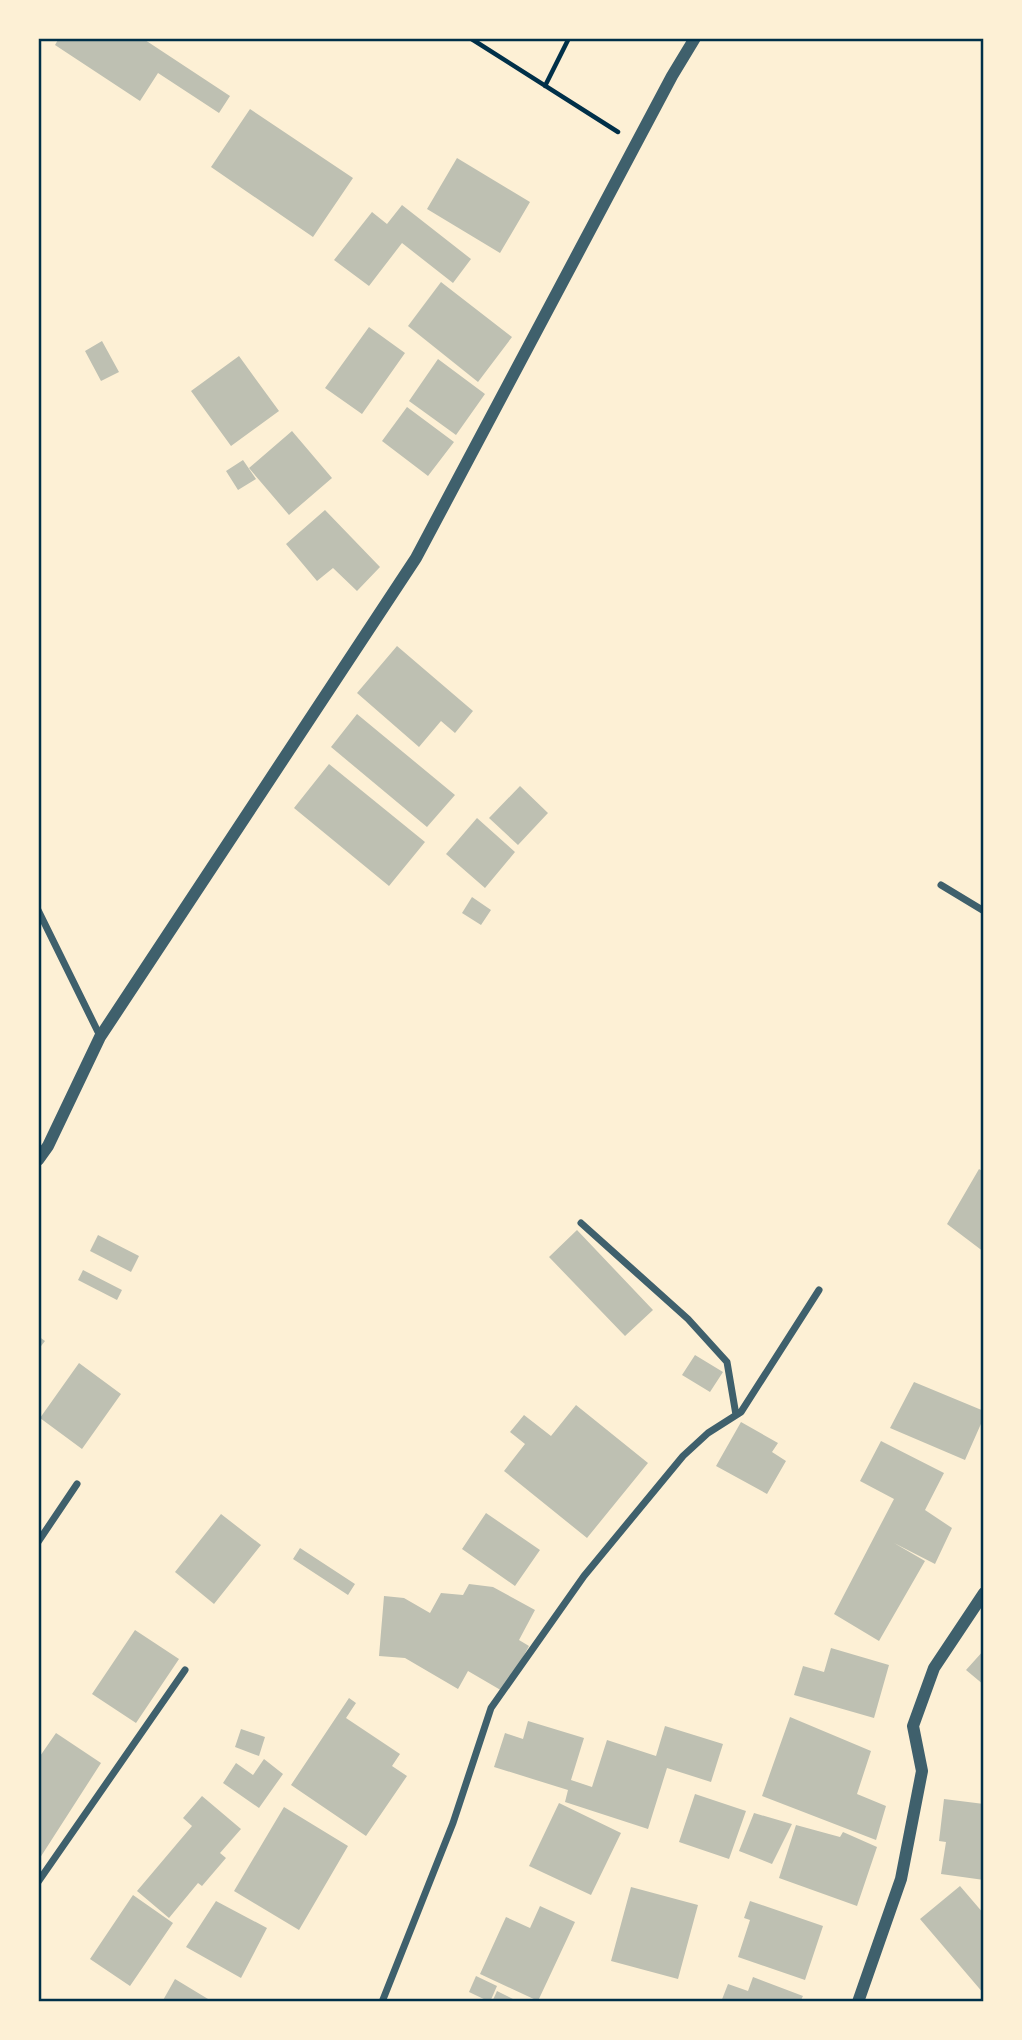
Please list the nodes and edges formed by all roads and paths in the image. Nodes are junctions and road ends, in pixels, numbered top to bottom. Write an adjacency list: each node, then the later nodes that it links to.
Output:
1 (470, 38): 4 (path)
2 (569, 38): 4 (path)
3 (695, 38): 5 (street)
4 (545, 86): 5 (path)
5 (636, 144): 9 (street)
6 (941, 885): 8 (street)
7 (38, 910): 9 (street)
8 (984, 911)
9 (100, 1037): 10 (street)
10 (38, 1160)
11 (581, 1223): 13 (street)
12 (820, 1290): 13 (street)
13 (736, 1415): 19 (street)
14 (76, 1484): 15 (street)
15 (38, 1542)
16 (984, 1593): 20 (street)
17 (185, 1670): 18 (street)
18 (38, 1882)
19 (382, 2001)
20 (858, 2001)

